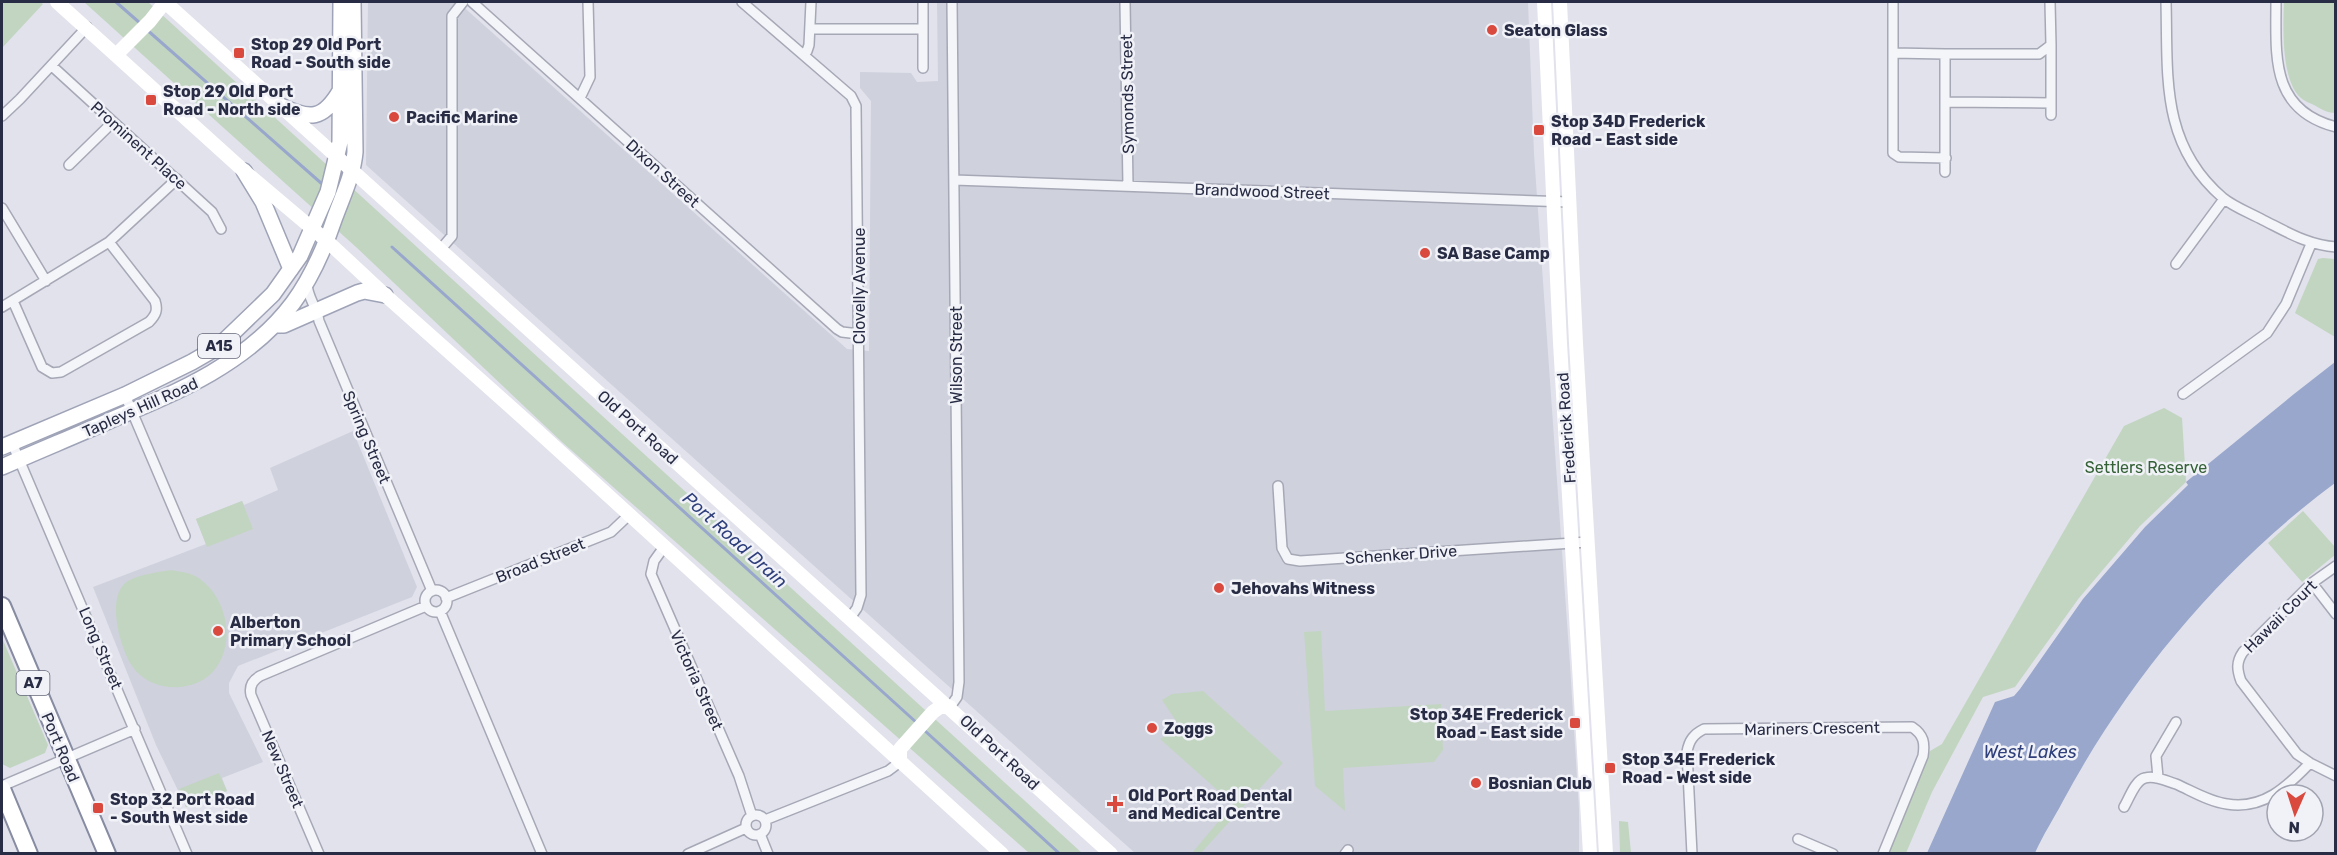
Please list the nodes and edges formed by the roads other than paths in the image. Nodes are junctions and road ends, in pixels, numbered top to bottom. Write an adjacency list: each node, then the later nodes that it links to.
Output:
1 (57, 2): 19 (main road)
2 (165, 2): 24 (main road); 33 (main road, Old Port Road)
3 (341, 2): 29 (main road, A15)
4 (353, 2): 42 (main road, A15)
5 (463, 2): 57 (street)
6 (472, 2): 30 (street, Dixon Street)
7 (588, 2): 30 (street)
8 (742, 2): 25 (street, Clovelly Avenue)
9 (811, 2): 20 (street)
10 (923, 2): 21 (street)
11 (952, 2): 45 (street, Wilson Street)
12 (1125, 2): 46 (street, Symonds Street)
13 (1544, 2): 48 (main road, Frederick Road)
14 (1560, 2): 49 (main road, Frederick Road)
15 (1893, 2): 23 (street)
16 (2050, 2): 22 (street)
17 (2166, 2): 47 (street)
18 (2276, 2): 37 (street)
19 (87, 27): 24 (main road); 27 (street)
20 (811, 29): 21 (street); 25 (street)
21 (923, 29): 28 (street)
22 (2051, 45): 26 (street); 32 (street)
23 (1893, 53): 26 (street); 39 (street)
24 (117, 54): 41 (main road)
25 (803, 54): 67 (street, Clovelly Avenue)
26 (1945, 54): 31 (street)
27 (52, 66): 35 (street); 36 (street, Prominent Place)
28 (923, 68)
29 (341, 90): 33 (main road); 38 (main road, A15)
30 (580, 98): 67 (street, Dixon Street)
31 (1945, 102): 32 (street); 39 (street)
32 (2051, 103): 34 (street)
33 (281, 106): 38 (main road, Old Port Road)
34 (2051, 115)
35 (2, 116)
36 (114, 122): 40 (street); 44 (street, Prominent Place)
37 (2336, 126)
38 (336, 157): 42 (main road, Old Port Road); 52 (main road, A15)
39 (1946, 158): 43 (street)
40 (69, 165)
41 (244, 171): 52 (main road); 59 (main road)
42 (352, 172): 53 (main road, A15); 57 (main road, Old Port Road)
43 (1946, 172)
44 (177, 179): 51 (street, Prominent Place); 54 (street)
45 (954, 180): 46 (street, Brandwood Street); 89 (street, Wilson Street)
46 (1128, 186): 48 (street, Brandwood Street)
47 (2224, 199): 55 (street); 58 (street)
48 (1554, 201): 49 (street, Brandwood Street); 78 (main road, Frederick Road)
49 (1569, 201): 77 (main road, Frederick Road)
50 (2, 208): 60 (street)
51 (221, 229)
52 (313, 229): 53 (main road); 59 (main road, Tapleys Hill Road / A15)
53 (327, 241): 61 (main road, Tapleys Hill Road / A15); 62 (main road)
54 (108, 242): 60 (street); 63 (street)
55 (2311, 244): 56 (street); 68 (street)
56 (2336, 247)
57 (440, 250): 88 (main road, Old Port Road)
58 (2176, 264)
59 (291, 269): 69 (main road, Tapleys Hill Road / A15)
60 (46, 281): 63 (street)
61 (307, 282): 65 (street, Spring Street); 66 (main road, Tapleys Hill Road / A15)
62 (385, 295): 65 (main road); 75 (main road)
63 (13, 301): 64 (street)
64 (2, 307)
65 (318, 310): 66 (main road); 82 (street, Spring Street)
66 (274, 326): 70 (main road, Tapleys Hill Road / A15)
67 (859, 334): 88 (street, Clovelly Avenue)
68 (2183, 394)
69 (125, 395): 70 (street); 71 (main road, Tapleys Hill Road / A15)
70 (133, 411): 72 (main road, Tapleys Hill Road / A15); 76 (street)
71 (7, 445): 72 (street, Long Street)
72 (20, 459): 73 (main road, Tapleys Hill Road / A15); 91 (street, Long Street)
73 (2, 467)
74 (1278, 486): 78 (street, Schenker Drive)
75 (629, 515): 79 (main road); 83 (street, Broad Street)
76 (185, 536)
77 (1588, 542): 78 (street, Schenker Drive); 114 (main road, Frederick Road)
78 (1573, 543): 113 (main road, Frederick Road)
79 (664, 548): 93 (main road); 99 (street, Victoria Street)
80 (2336, 566): 81 (street, Hawaii Court)
81 (2312, 583): 87 (street); 94 (street, Hawaii Court)
82 (432, 591): 83 (street); 85 (street)
83 (446, 598): 86 (street)
84 (2, 606): 92 (highway, Port Road / A7)
85 (426, 606): 86 (street); 107 (street, New Street)
86 (440, 611): 108 (street)
87 (2336, 614)
88 (850, 618): 89 (main road, Old Port Road)
89 (950, 707): 93 (main road); 112 (main road, Old Port Road)
90 (2176, 722): 96 (street)
91 (135, 729): 92 (street); 106 (street, Long Street)
92 (65, 759): 97 (street); 105 (highway, Port Road / A7)
93 (900, 762): 100 (street); 111 (main road)
94 (2310, 763): 95 (street, Hawaii Court); 96 (street)
95 (2336, 776)
96 (2158, 777): 98 (street)
97 (2, 787): 104 (highway)
98 (2124, 807)
99 (752, 816): 100 (street); 101 (street)
100 (765, 820): 102 (street)
101 (746, 828): 102 (street); 109 (street)
102 (760, 834): 110 (street)
103 (1798, 839): 116 (street)
104 (29, 854)
105 (107, 854)
106 (187, 854)
107 (319, 854)
108 (542, 854)
109 (688, 854)
110 (768, 854)
111 (1002, 854)
112 (1112, 854)
113 (1590, 854)
114 (1606, 854)
115 (1692, 854): 117 (street, Mariners Crescent)
116 (1833, 854)
117 (1883, 854)

